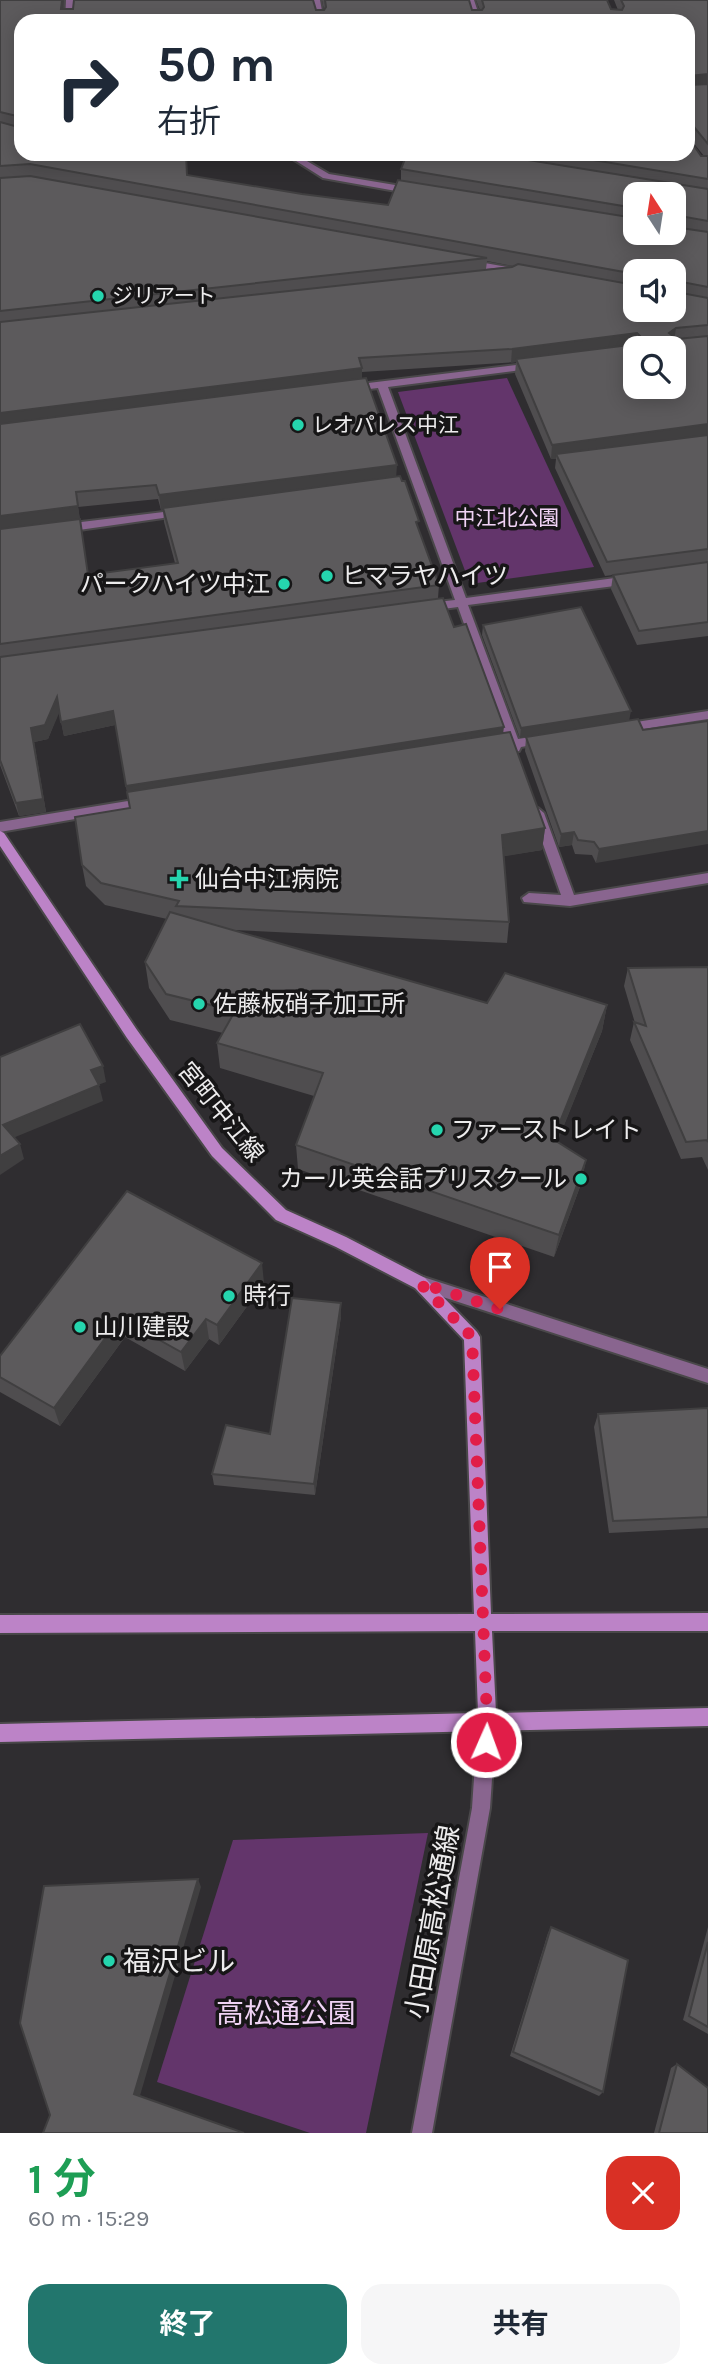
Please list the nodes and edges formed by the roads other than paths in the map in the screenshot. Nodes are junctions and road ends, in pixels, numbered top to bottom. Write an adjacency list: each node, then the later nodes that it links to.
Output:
1 (301, 161): 2 (street)
2 (420, 192)
3 (457, 261): 4 (street)
4 (484, 278)
5 (542, 365): 6 (street)
6 (382, 384): 7 (street); 8 (street)
7 (341, 390)
8 (418, 482): 9 (street); 13 (street)
9 (404, 484)
10 (189, 512): 11 (street)
11 (54, 530)
12 (640, 579): 13 (street)
13 (462, 603): 14 (street); 18 (street)
14 (421, 608)
15 (708, 715): 16 (street)
16 (604, 730)
17 (552, 738): 18 (street)
18 (513, 744): 19 (street); 20 (street)
19 (486, 748)
20 (518, 757)
21 (532, 796): 27 (street)
22 (160, 801): 23 (street)
23 (0, 827)
24 (0, 836): 28 (street, 宮町中江線)
25 (708, 878): 27 (street)
26 (529, 898): 27 (street)
27 (570, 901)
28 (420, 1283): 29 (street); 31 (street, 宮町中江線)
29 (708, 1376)
30 (708, 1622): 31 (street)
31 (483, 1624): 32 (street); 34 (street, 宮町中江線)
32 (0, 1625)
33 (708, 1717): 34 (street)
34 (487, 1720): 35 (street); 36 (street, 小田原高松通線)
35 (0, 1733)
36 (422, 2133)

